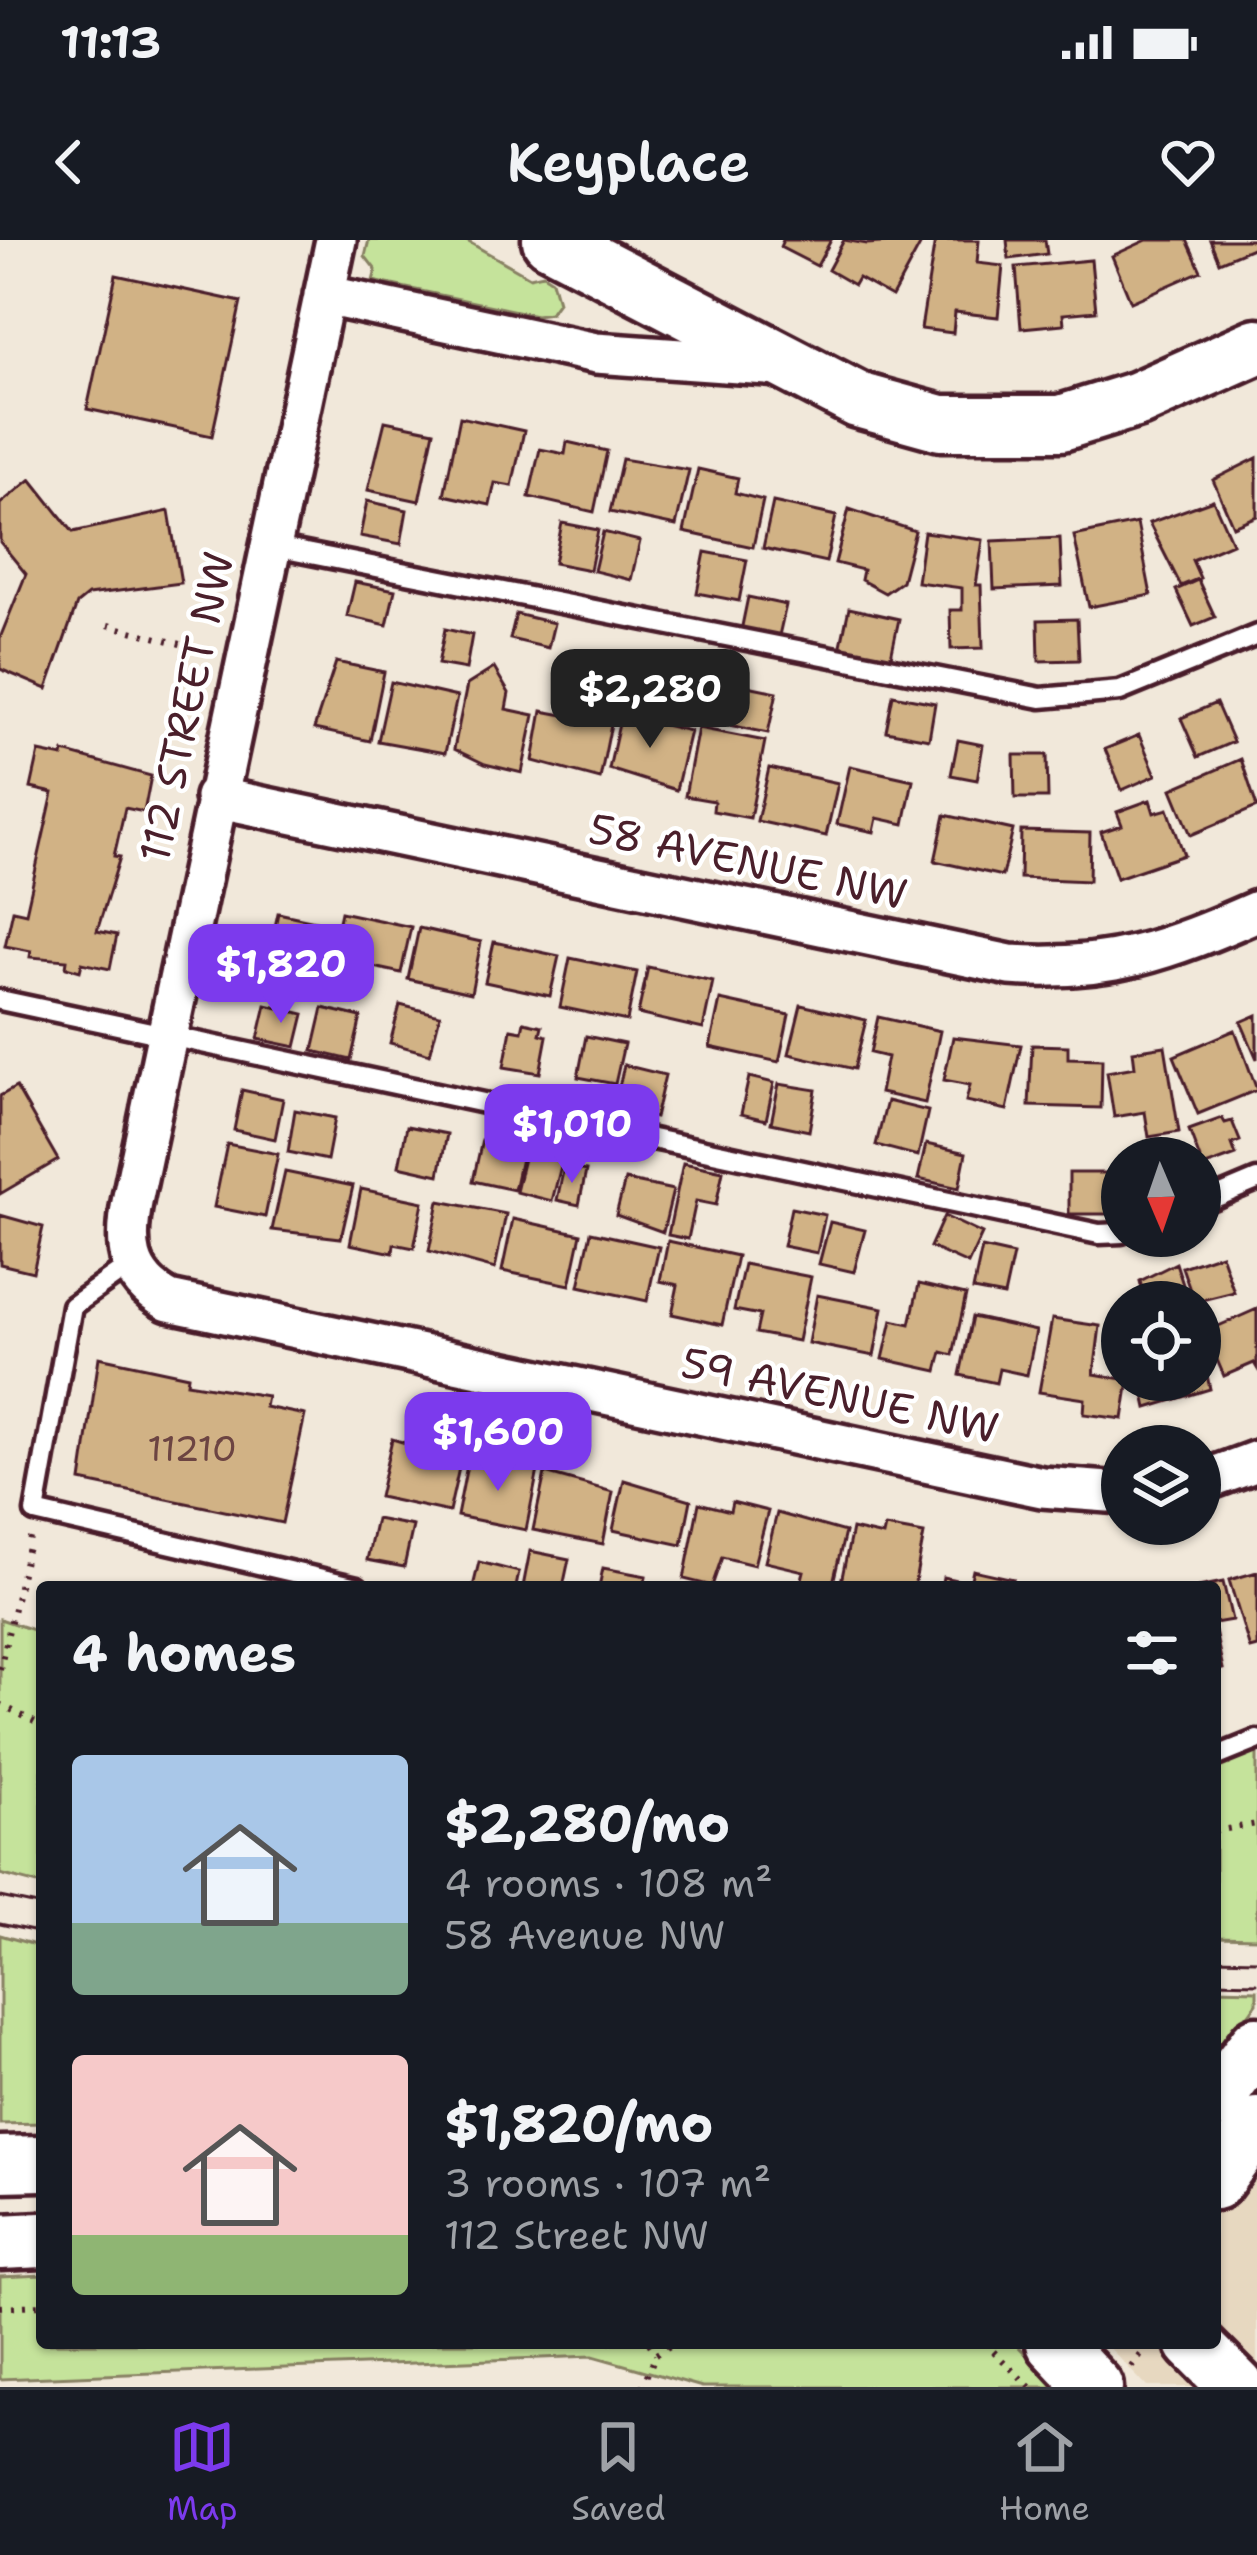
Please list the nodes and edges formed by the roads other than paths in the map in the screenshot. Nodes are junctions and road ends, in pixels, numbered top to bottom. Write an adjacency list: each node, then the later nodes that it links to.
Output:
1 (336, 240): 3 (street, 112 STREET NW)
2 (550, 240): 5 (street)
3 (324, 296): 5 (street); 6 (street, 112 STREET NW)
4 (1257, 346): 5 (street)
5 (792, 367)
6 (270, 546): 7 (lane); 8 (street, 112 STREET NW)
7 (1257, 635)
8 (215, 797): 9 (street, 58 AVENUE NW); 11 (street, 112 STREET NW)
9 (1257, 911)
10 (0, 1000): 11 (lane)
11 (166, 1036): 14 (lane); 15 (street, 112 STREET NW)
12 (1257, 1180): 13 (lane)
13 (1221, 1195)
14 (1101, 1234)
15 (130, 1265): 18 (street, 59 AVENUE NW); 19 (lane)
16 (1257, 1461): 17 (street)
17 (1221, 1474)
18 (1101, 1491)
19 (331, 1581)
20 (1257, 1740): 21 (lane)
21 (1221, 1755)
22 (1257, 2044): 23 (street)
23 (1239, 2122): 26 (street)
24 (36, 2163): 25 (street)
25 (0, 2164)
26 (1221, 2167)
27 (36, 2240): 28 (street)
28 (0, 2242)
29 (1198, 2349): 30 (street)
30 (1237, 2387)

